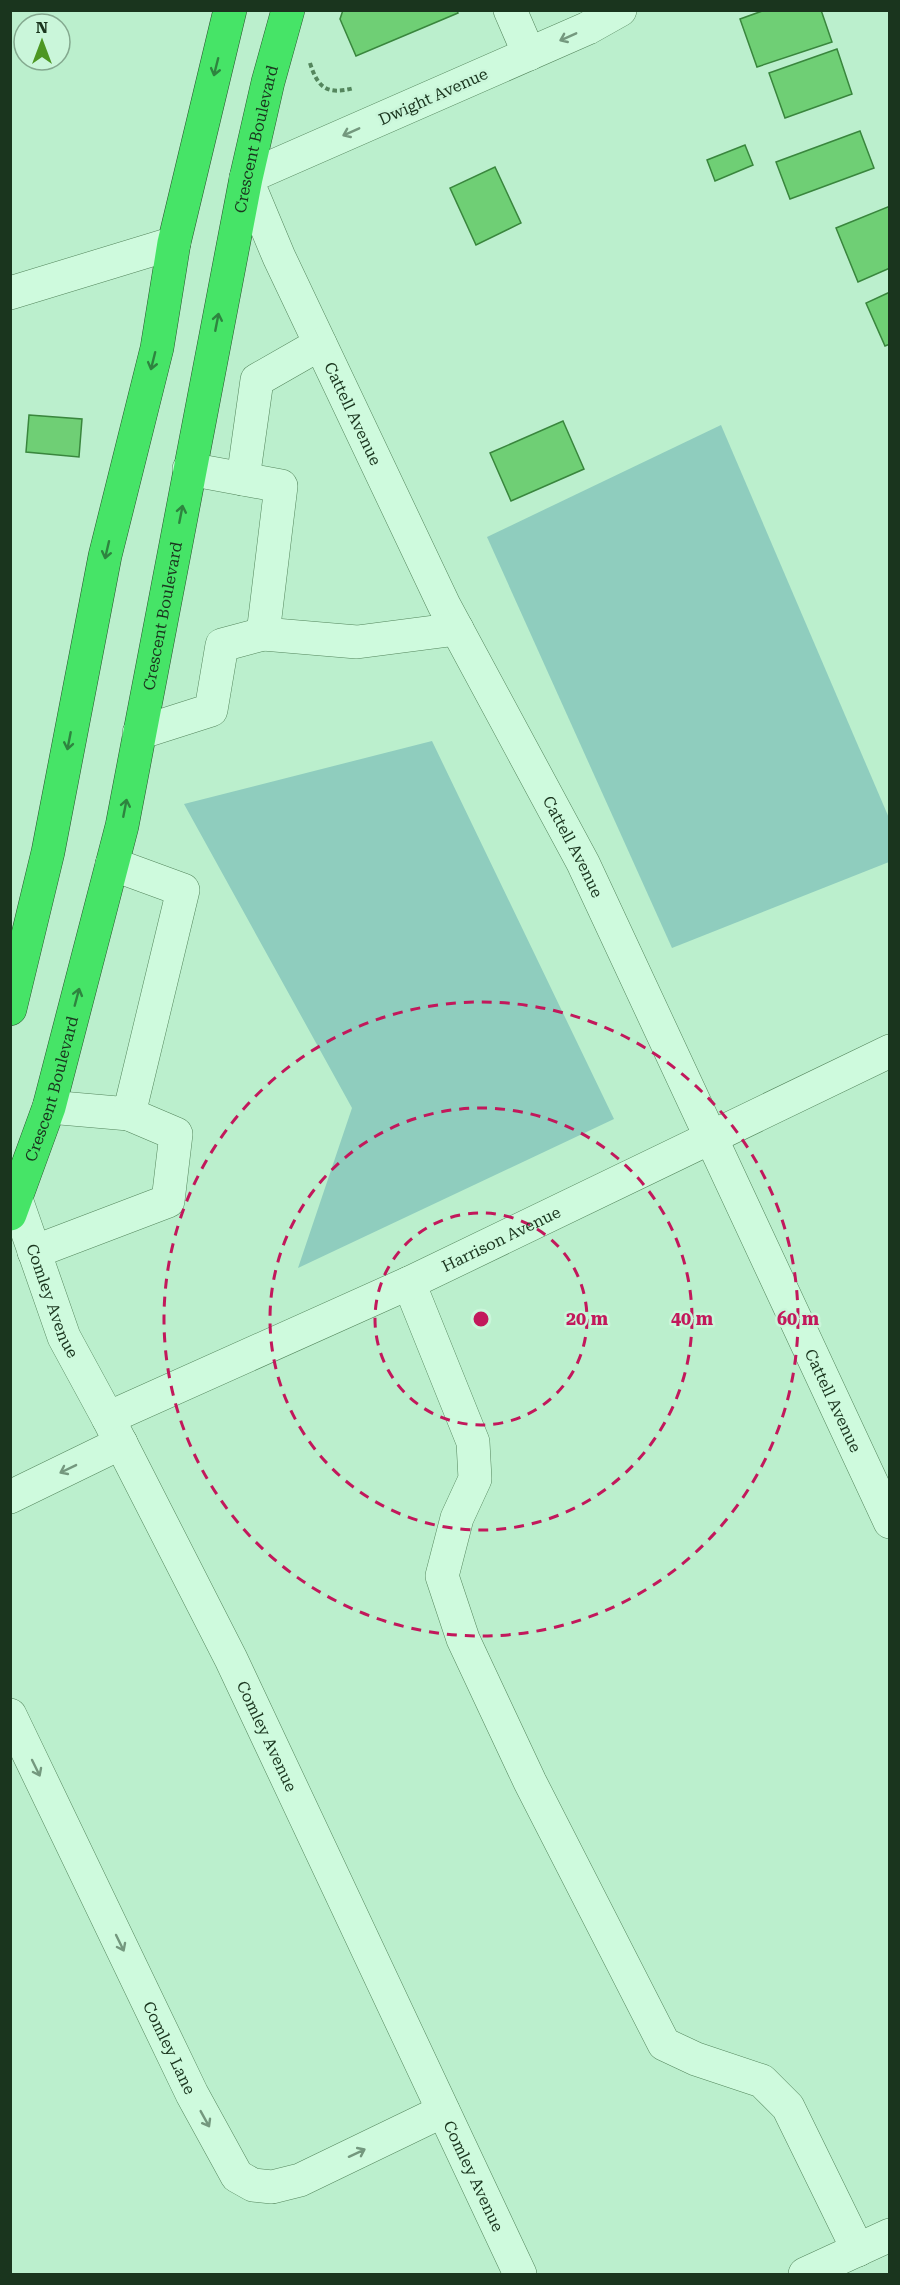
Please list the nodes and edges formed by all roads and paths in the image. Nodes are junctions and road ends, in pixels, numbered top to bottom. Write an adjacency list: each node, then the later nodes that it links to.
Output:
1 (230, 10): 9 (highway, one-way to 9)
2 (288, 10): 8 (highway, Crescent Boulevard)
3 (510, 10): 5 (street)
4 (620, 10): 5 (street, Dwight Avenue, one-way to 5)
5 (529, 54): 8 (street, Dwight Avenue, one-way to 8)
6 (310, 56): 7 (path)
7 (354, 88)
8 (246, 178): 11 (street, Cattell Avenue); 12 (highway, Crescent Boulevard, one-way to 8)
9 (174, 243): 10 (street); 18 (highway, one-way to 18)
10 (10, 293)
11 (320, 344): 13 (street); 14 (street, Cattell Avenue)
12 (189, 469): 13 (street); 16 (highway, Crescent Boulevard, one-way to 12)
13 (243, 479): 15 (street)
14 (457, 629): 15 (street); 22 (street, Cattell Avenue)
15 (263, 634): 16 (street)
16 (139, 732): 17 (highway, Crescent Boulevard, one-way to 16)
17 (112, 864): 20 (highway, Crescent Boulevard, one-way to 17); 21 (street)
18 (10, 1009)
19 (890, 1051): 22 (street, Harrison Avenue)
20 (49, 1107): 21 (street); 23 (highway, Crescent Boulevard)
21 (129, 1114): 24 (street)
22 (711, 1137): 25 (street, Harrison Avenue); 28 (street, Cattell Avenue)
23 (13, 1206): 24 (street, Comley Avenue)
24 (34, 1252): 26 (street, Comley Avenue)
25 (410, 1283): 26 (street, Harrison Avenue); 32 (street)
26 (115, 1430): 27 (street, one-way to 27); 30 (street, Comley Avenue)
27 (10, 1497)
28 (890, 1522)
29 (10, 1715): 30 (street, Comley Lane, one-way to 30)
30 (443, 2111): 33 (street, Comley Avenue)
31 (890, 2235): 32 (street)
32 (858, 2250): 34 (street)
33 (520, 2274)
34 (805, 2274)

